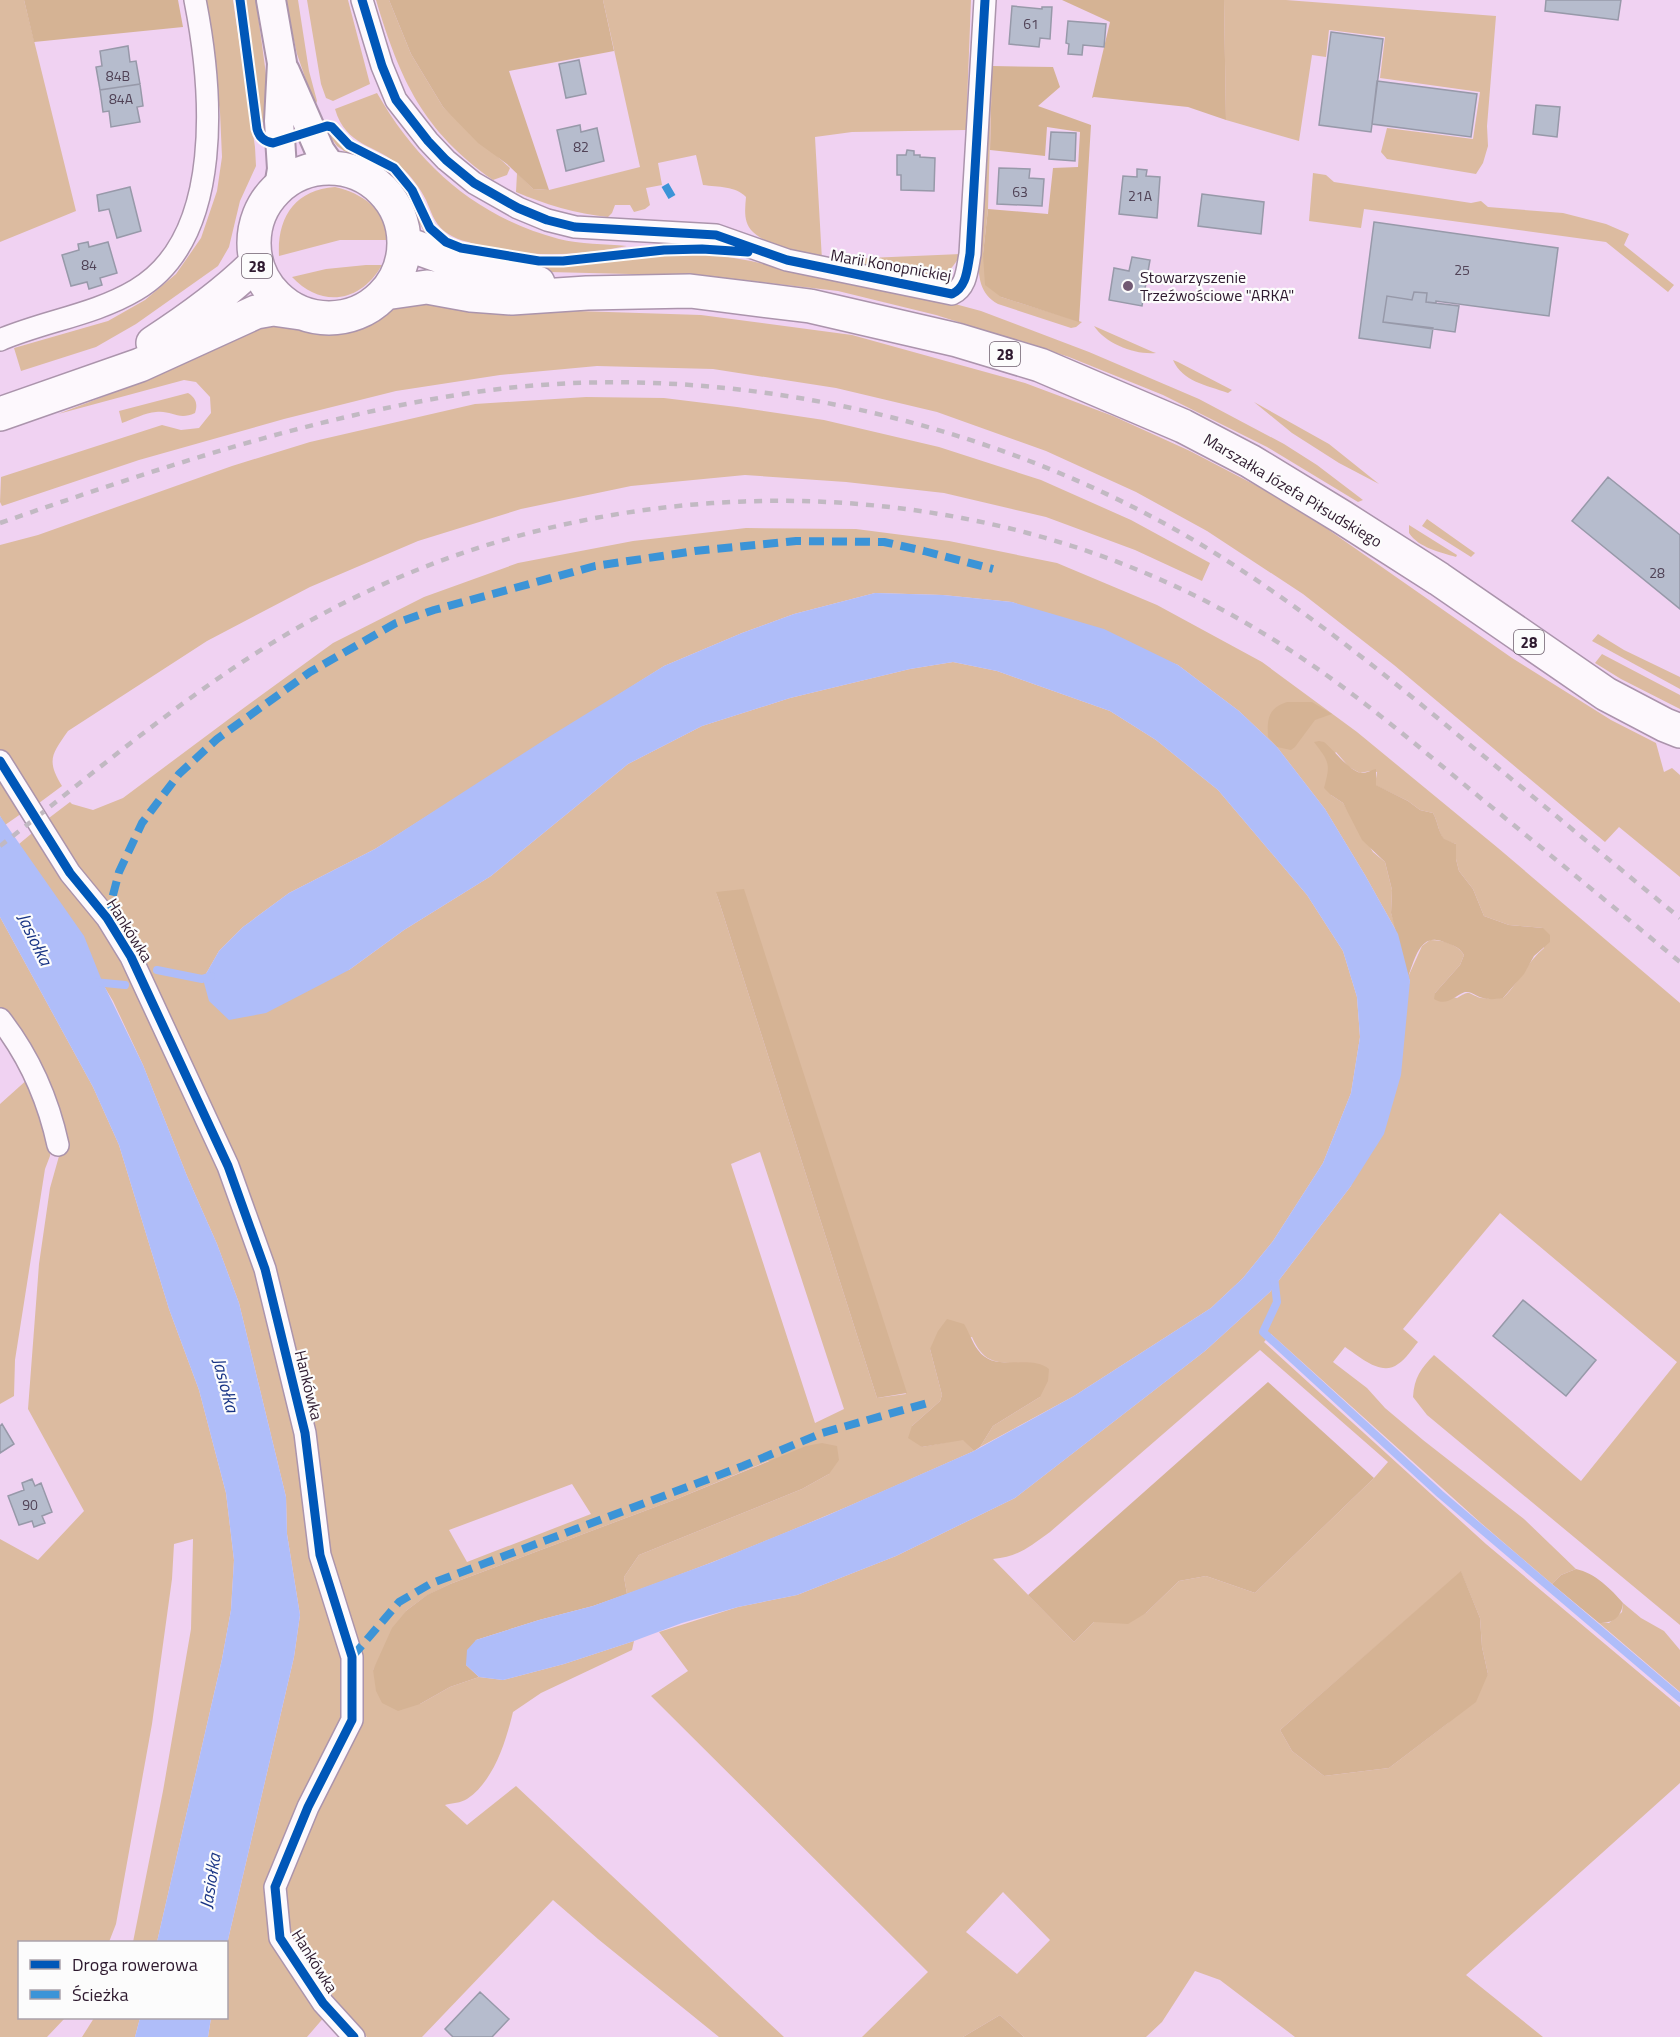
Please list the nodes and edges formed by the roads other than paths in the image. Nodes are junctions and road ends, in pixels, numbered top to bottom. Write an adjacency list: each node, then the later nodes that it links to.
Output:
1 (195, 0): 13 (street)
2 (271, 0): 5 (main road)
3 (362, 0): 4 (street, Marii Konopnickiej)
4 (985, 0)
5 (282, 63): 6 (main road); 7 (main road)
6 (332, 168): 7 (main road, 28); 8 (main road, 28)
7 (279, 187): 9 (main road, 28)
8 (404, 243): 10 (main road, 28); 11 (main road, Marszałka Józefa Piłsudskiego / 28)
9 (256, 263): 12 (main road, 28); 14 (main road, 28)
10 (385, 293): 11 (main road, Marszałka Józefa Piłsudskiego / 28); 12 (main road, 28)
11 (587, 293): 16 (main road, Marszałka Józefa Piłsudskiego / 28)
12 (301, 313): 14 (main road, 28)
13 (0, 340)
14 (116, 373): 15 (main road, 28)
15 (1, 413)
16 (1680, 731)
17 (0, 761): 20 (street, Hankówka)
18 (0, 1019): 19 (street)
19 (58, 1145)
20 (354, 2037)

